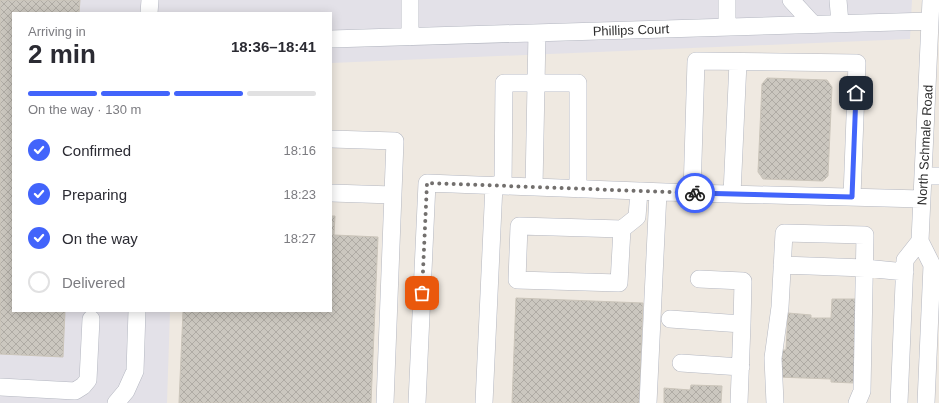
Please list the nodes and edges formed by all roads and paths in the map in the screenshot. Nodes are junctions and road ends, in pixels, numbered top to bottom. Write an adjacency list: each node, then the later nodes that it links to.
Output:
1 (150, 0): 7 (street)
2 (410, 0): 13 (street)
3 (727, 0): 11 (street)
4 (791, 0): 10 (street)
5 (838, 0): 9 (street)
6 (931, 0): 8 (street, North Schmale Road)
7 (149, 12)
8 (930, 21): 9 (street, Phillips Court); 18 (street, North Schmale Road)
9 (840, 23): 10 (street, Phillips Court)
10 (814, 24): 11 (street, Phillips Court)
11 (728, 27): 12 (street, Phillips Court)
12 (537, 33): 13 (street, Phillips Court); 16 (street)
13 (410, 37): 14 (street, Phillips Court)
14 (332, 39)
15 (738, 62): 25 (street); 26 (street); 28 (street)
16 (536, 83): 19 (street); 20 (street); 21 (street)
17 (332, 139): 27 (street)
18 (931, 176): 29 (street, North Schmale Road)
19 (498, 186): 20 (street); 45 (street); 46 (street)
20 (534, 187): 21 (street)
21 (578, 189): 22 (street)
22 (639, 191): 23 (street); 30 (street)
23 (658, 192): 25 (street); 47 (street)
24 (332, 193): 27 (street)
25 (692, 193): 26 (street)
26 (732, 194): 28 (street)
27 (393, 195): 44 (street)
28 (852, 197): 29 (street)
29 (922, 199): 31 (street, North Schmale Road)
30 (622, 229): 30 (street)
31 (920, 242): 34 (street); 52 (street)
32 (782, 265): 33 (street); 33 (street); 49 (street)
33 (865, 268): 34 (street); 50 (street)
34 (905, 272): 51 (street)
35 (699, 279): 39 (street)
36 (137, 312): 43 (street)
37 (91, 319): 42 (street)
38 (670, 319): 39 (street)
39 (742, 324): 41 (street)
40 (681, 363): 41 (street)
41 (741, 368): 48 (street)
42 (0, 387)
43 (116, 403)
44 (385, 403)
45 (417, 403)
46 (484, 403)
47 (648, 403)
48 (739, 403)
49 (775, 403)
50 (856, 403)
51 (899, 403)
52 (926, 403)

